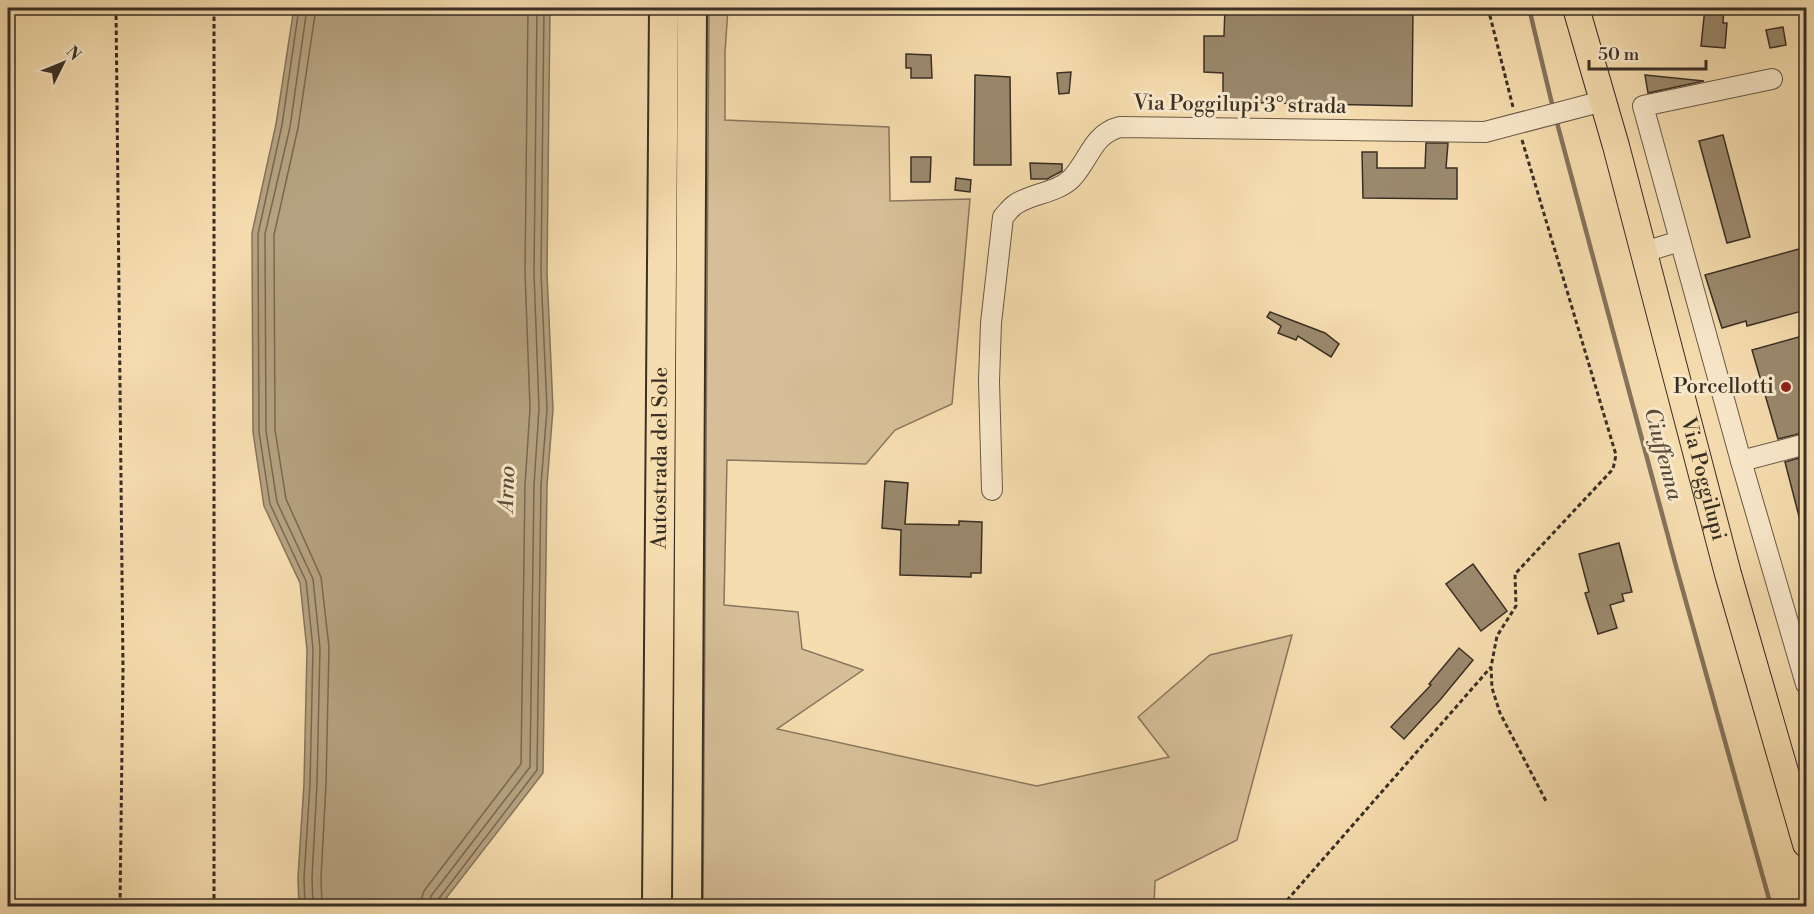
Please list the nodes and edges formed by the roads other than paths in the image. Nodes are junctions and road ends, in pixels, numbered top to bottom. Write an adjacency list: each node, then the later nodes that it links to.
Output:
1 (664, 8): 14 (highway, Autostrada del Sole)
2 (692, 8): 15 (highway, Autostrada del Sole)
3 (1576, 8): 5 (main road, Via Poggilupi)
4 (1772, 79): 6 (street)
5 (1595, 103): 7 (main road, Via Poggilupi); 10 (street, Via Poggilupi 3° strada)
6 (1680, 241): 7 (street); 9 (street)
7 (1644, 252): 12 (main road, Via Poggilupi)
8 (1806, 444): 9 (street)
9 (1741, 461): 11 (street)
10 (992, 490)
11 (1806, 684)
12 (1802, 809): 13 (main road, Via Poggilupi)
13 (1806, 843)
14 (657, 906)
15 (687, 906)

